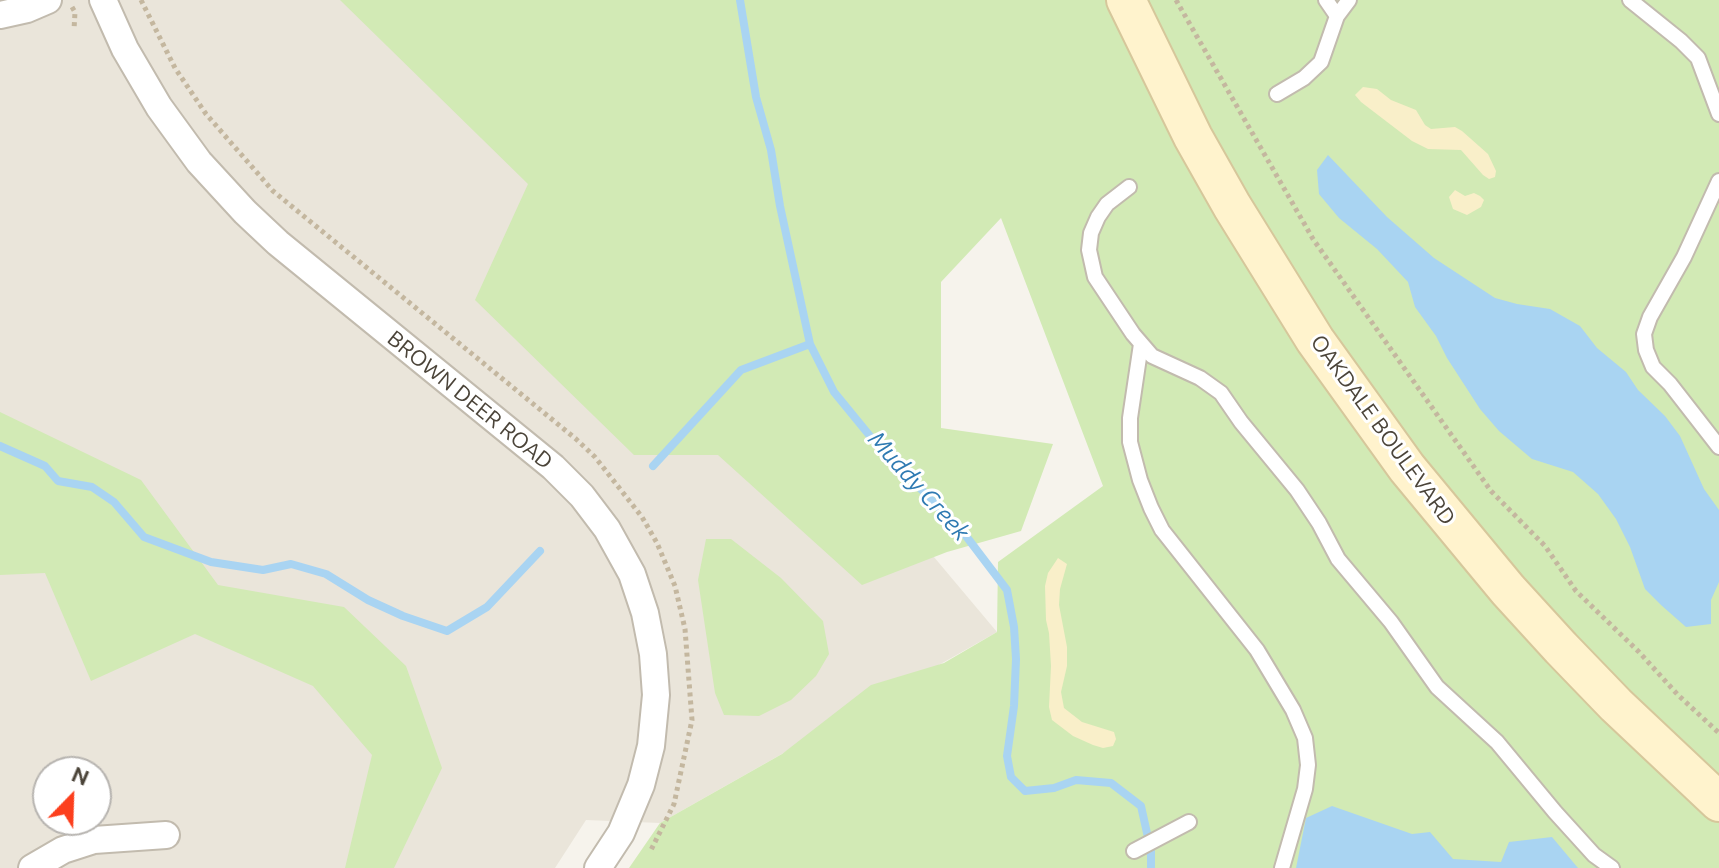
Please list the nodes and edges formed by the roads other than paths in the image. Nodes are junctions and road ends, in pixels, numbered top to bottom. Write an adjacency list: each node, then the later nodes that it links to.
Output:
1 (48, 0): 7 (street)
2 (103, 0): 19 (street, BROWN DEER ROAD)
3 (1126, 0): 15 (main road, OAKDALE BOULEVARD)
4 (1326, 0): 8 (lane)
5 (1349, 0): 8 (lane)
6 (1630, 0): 10 (lane)
7 (0, 15)
8 (1337, 16): 9 (lane)
9 (1277, 94)
10 (1719, 114)
11 (1719, 181): 14 (lane)
12 (1129, 187): 13 (lane)
13 (1141, 344): 21 (lane); 22 (lane)
14 (1719, 447)
15 (1719, 802)
16 (1189, 822): 18 (lane)
17 (166, 835): 20 (street)
18 (1134, 851)
19 (601, 867)
20 (32, 868)
21 (1282, 868)
22 (1612, 868)

